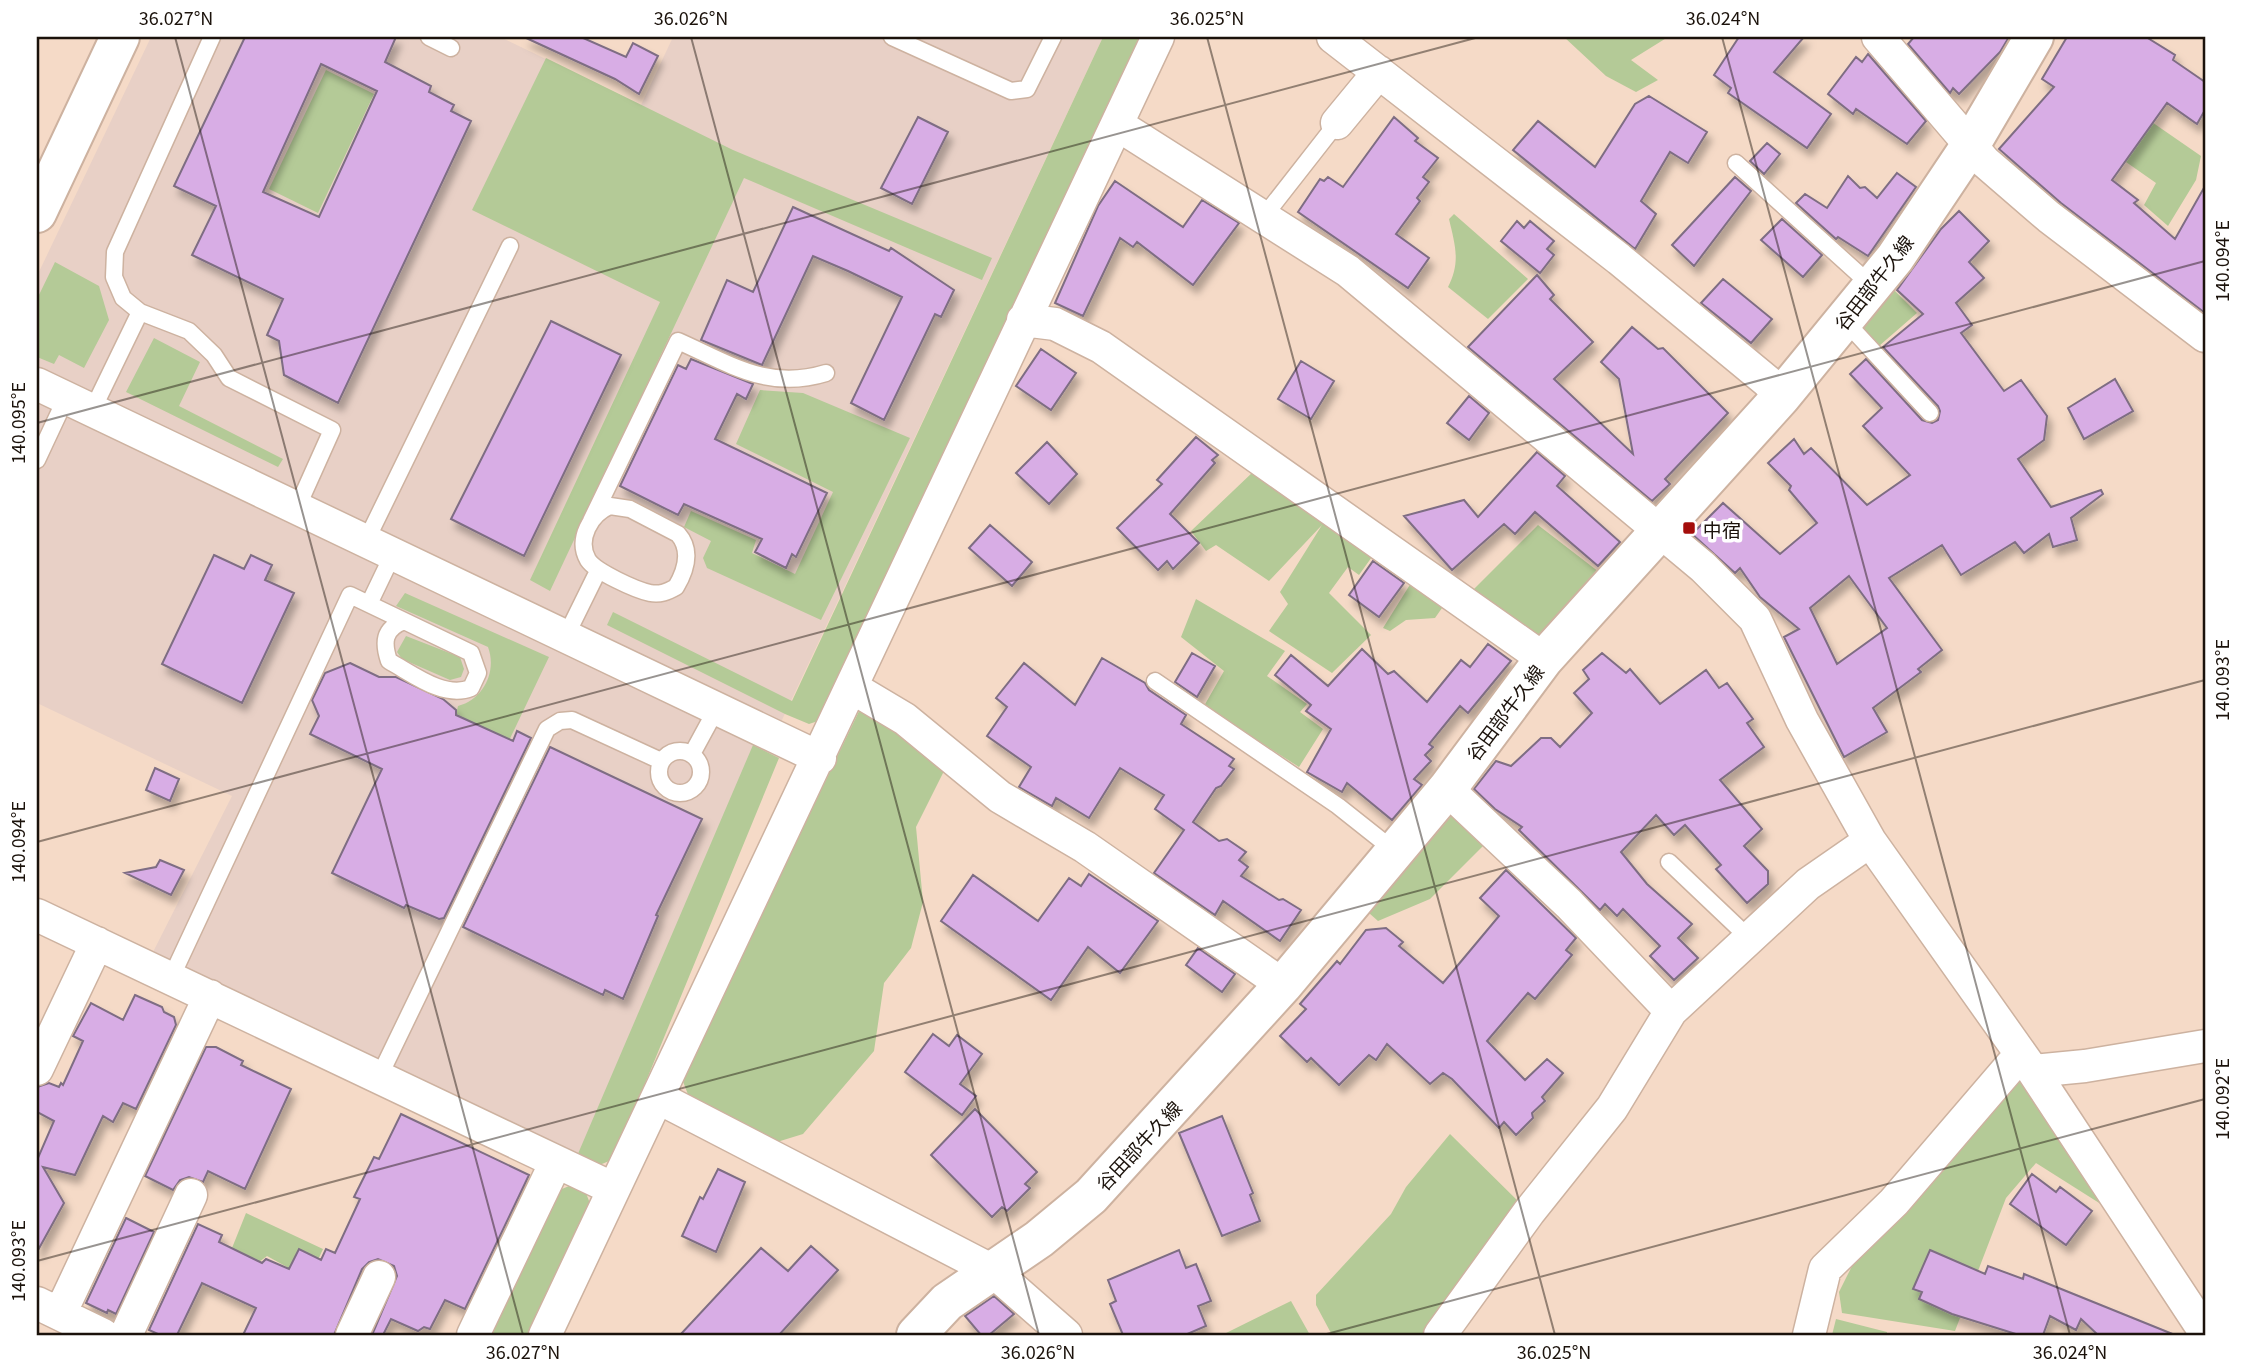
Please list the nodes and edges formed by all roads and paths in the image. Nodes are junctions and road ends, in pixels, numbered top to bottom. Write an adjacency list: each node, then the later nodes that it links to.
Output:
1 (120, 37): 16 (main road)
2 (212, 37): 20 (lane)
3 (429, 37): 10 (lane)
4 (892, 37): 5 (lane)
5 (1053, 37)
6 (1158, 37): 13 (street)
7 (1333, 37): 11 (street)
8 (1878, 37): 14 (street)
9 (2034, 37): 14 (main road, 谷田部牛久線)
10 (451, 48)
11 (1379, 72): 12 (street); 26 (street)
12 (1337, 123): 17 (lane)
13 (1118, 125): 17 (street); 21 (street)
14 (1970, 146): 19 (main road, 谷田部牛久線); 23 (street)
15 (1736, 163): 19 (lane)
16 (37, 213)
17 (1265, 215): 32 (street)
18 (510, 246): 33 (lane)
19 (1872, 286): 22 (main road, 谷田部牛久線)
20 (140, 312): 27 (lane); 30 (lane)
21 (1023, 320): 38 (street); 40 (street)
22 (1844, 320): 26 (main road, 谷田部牛久線); 28 (lane)
23 (2205, 336)
24 (827, 373): 31 (lane)
25 (37, 384): 27 (street)
26 (1781, 397): 32 (main road, 谷田部牛久線)
27 (79, 404): 29 (lane); 30 (street)
28 (1930, 413)
29 (37, 460)
30 (297, 508): 33 (street)
31 (591, 521): 34 (lane); 34 (lane)
32 (1657, 531): 38 (main road, 谷田部牛久線); 46 (street)
33 (380, 547): 35 (lane); 37 (street)
34 (598, 570): 37 (lane)
35 (369, 604): 36 (lane); 52 (lane)
36 (404, 621): 36 (lane)
37 (566, 636): 41 (street)
38 (1544, 659): 45 (main road, 谷田部牛久線)
39 (1155, 681): 47 (lane)
40 (853, 688): 43 (street); 53 (street)
41 (717, 708): 42 (lane); 43 (street)
42 (692, 754): 44 (lane); 44 (lane)
43 (820, 758): 60 (street)
44 (661, 761): 59 (lane)
45 (1447, 789): 47 (main road, 谷田部牛久線); 55 (street)
46 (1870, 841): 50 (street); 57 (street)
47 (1396, 852): 53 (main road, 谷田部牛久線)
48 (1669, 862): 50 (lane)
49 (37, 915): 51 (street)
50 (1748, 937): 55 (street)
51 (97, 943): 52 (street); 58 (street)
52 (171, 978): 54 (street)
53 (1283, 985): 64 (main road, 谷田部牛久線)
54 (209, 996): 59 (street); 66 (street)
55 (1671, 1011): 75 (street)
56 (2205, 1046): 57 (street)
57 (2027, 1062): 67 (street); 76 (street)
58 (37, 1069)
59 (379, 1077): 61 (street)
60 (659, 1098): 62 (street); 64 (street)
61 (556, 1162): 62 (street); 71 (street)
62 (614, 1189): 72 (street)
63 (191, 1195): 69 (street)
64 (993, 1271): 73 (main road, 谷田部牛久線); 74 (street)
65 (379, 1277): 70 (street)
66 (48, 1309): 68 (street)
67 (2205, 1332)
68 (103, 1335)
69 (126, 1335)
70 (352, 1335)
71 (473, 1335)
72 (545, 1335)
73 (916, 1335)
74 (1066, 1335)
75 (1440, 1335)
76 (1809, 1335)

